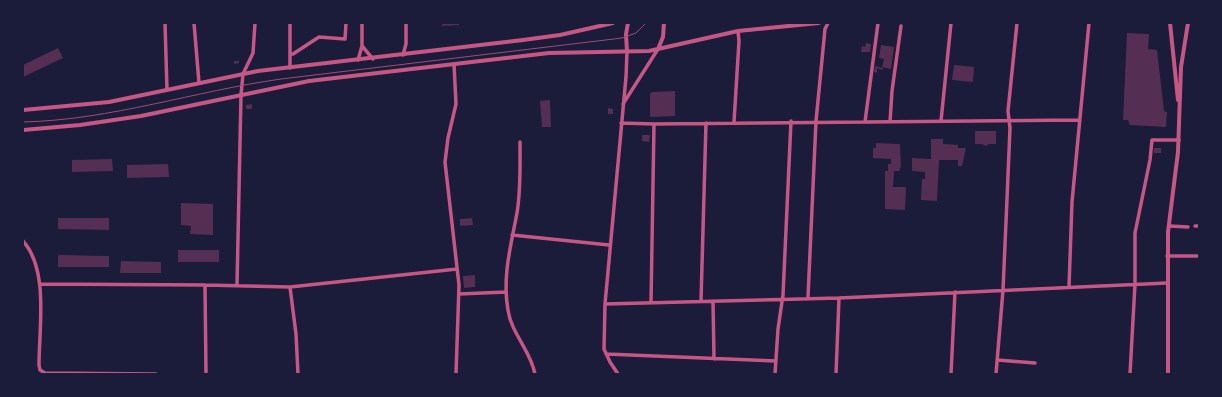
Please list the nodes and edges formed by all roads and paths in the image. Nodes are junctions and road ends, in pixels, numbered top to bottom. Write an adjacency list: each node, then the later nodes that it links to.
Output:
1 (165, 23): 32 (street)
2 (194, 23): 31 (street)
3 (255, 23): 30 (street)
4 (290, 23): 24 (street)
5 (346, 23): 24 (street)
6 (362, 23): 21 (street)
7 (406, 23): 25 (street)
8 (613, 23): 25 (street)
9 (628, 23): 23 (street)
10 (664, 23): 22 (street)
11 (819, 23): 20 (street)
12 (828, 23): 40 (street)
13 (878, 23): 43 (street)
14 (951, 23): 41 (street)
15 (1018, 23): 37 (street)
16 (1090, 23): 38 (street)
17 (1170, 23): 36 (street)
18 (1188, 23): 36 (street)
19 (901, 26): 44 (street)
20 (738, 31): 22 (street); 42 (street)
21 (362, 46): 26 (street); 27 (street)
22 (658, 49): 23 (street); 34 (street)
23 (626, 52): 28 (street); 34 (street)
24 (290, 54): 29 (street)
25 (403, 55): 26 (street)
26 (373, 58): 27 (street)
27 (358, 60): 29 (street)
28 (454, 64): 33 (street); 58 (street)
29 (290, 68): 30 (street)
30 (243, 74): 31 (street); 33 (street)
31 (199, 83): 32 (street)
32 (167, 90): 35 (street)
33 (241, 95): 48 (street); 63 (street)
34 (623, 104): 45 (street)
35 (23, 110)
36 (1179, 111): 49 (street)
37 (1009, 119): 38 (street); 41 (street); 66 (street)
38 (1080, 120): 65 (street)
39 (791, 121): 40 (street); 42 (street); 71 (street)
40 (816, 121): 43 (street); 70 (street)
41 (941, 121): 44 (street)
42 (734, 122): 46 (street)
43 (865, 122): 44 (street)
44 (890, 122)
45 (621, 123): 47 (street); 55 (street)
46 (706, 123): 47 (street); 73 (street)
47 (654, 124): 75 (street)
48 (23, 130)
49 (1179, 140): 51 (street); 62 (street)
50 (520, 142): 53 (street)
51 (1169, 226): 52 (street); 56 (street)
52 (1188, 226)
53 (512, 235): 55 (street); 67 (street)
54 (23, 241): 60 (street)
55 (609, 245): 76 (street)
56 (1167, 256): 57 (street); 59 (street)
57 (1199, 256)
58 (457, 269): 64 (street); 69 (street)
59 (1167, 283): 62 (street); 95 (street)
60 (40, 284): 61 (street); 82 (street)
61 (205, 284): 63 (street); 85 (street)
62 (1135, 284): 65 (street); 94 (street)
63 (237, 285): 64 (street)
64 (290, 287): 86 (street)
65 (1069, 287): 66 (street)
66 (1003, 290): 68 (street); 79 (street)
67 (506, 292): 69 (street); 88 (street)
68 (955, 292): 72 (street); 92 (street)
69 (459, 294): 87 (street)
70 (808, 297): 71 (street); 72 (street)
71 (783, 298): 74 (street); 80 (street)
72 (839, 298): 91 (street)
73 (701, 301): 74 (street); 75 (street)
74 (712, 301): 78 (street)
75 (651, 303): 76 (street)
76 (605, 304): 77 (street)
77 (606, 354): 78 (street); 89 (street)
78 (714, 358): 80 (street)
79 (997, 360): 81 (street); 93 (street)
80 (776, 361): 90 (street)
81 (1035, 362)
82 (65, 374): 83 (street)
83 (122, 374): 84 (street)
84 (156, 374)
85 (206, 374)
86 (298, 374)
87 (456, 374)
88 (536, 374)
89 (618, 374)
90 (775, 374)
91 (836, 374)
92 (951, 374)
93 (996, 374)
94 (1130, 374)
95 (1168, 374)

